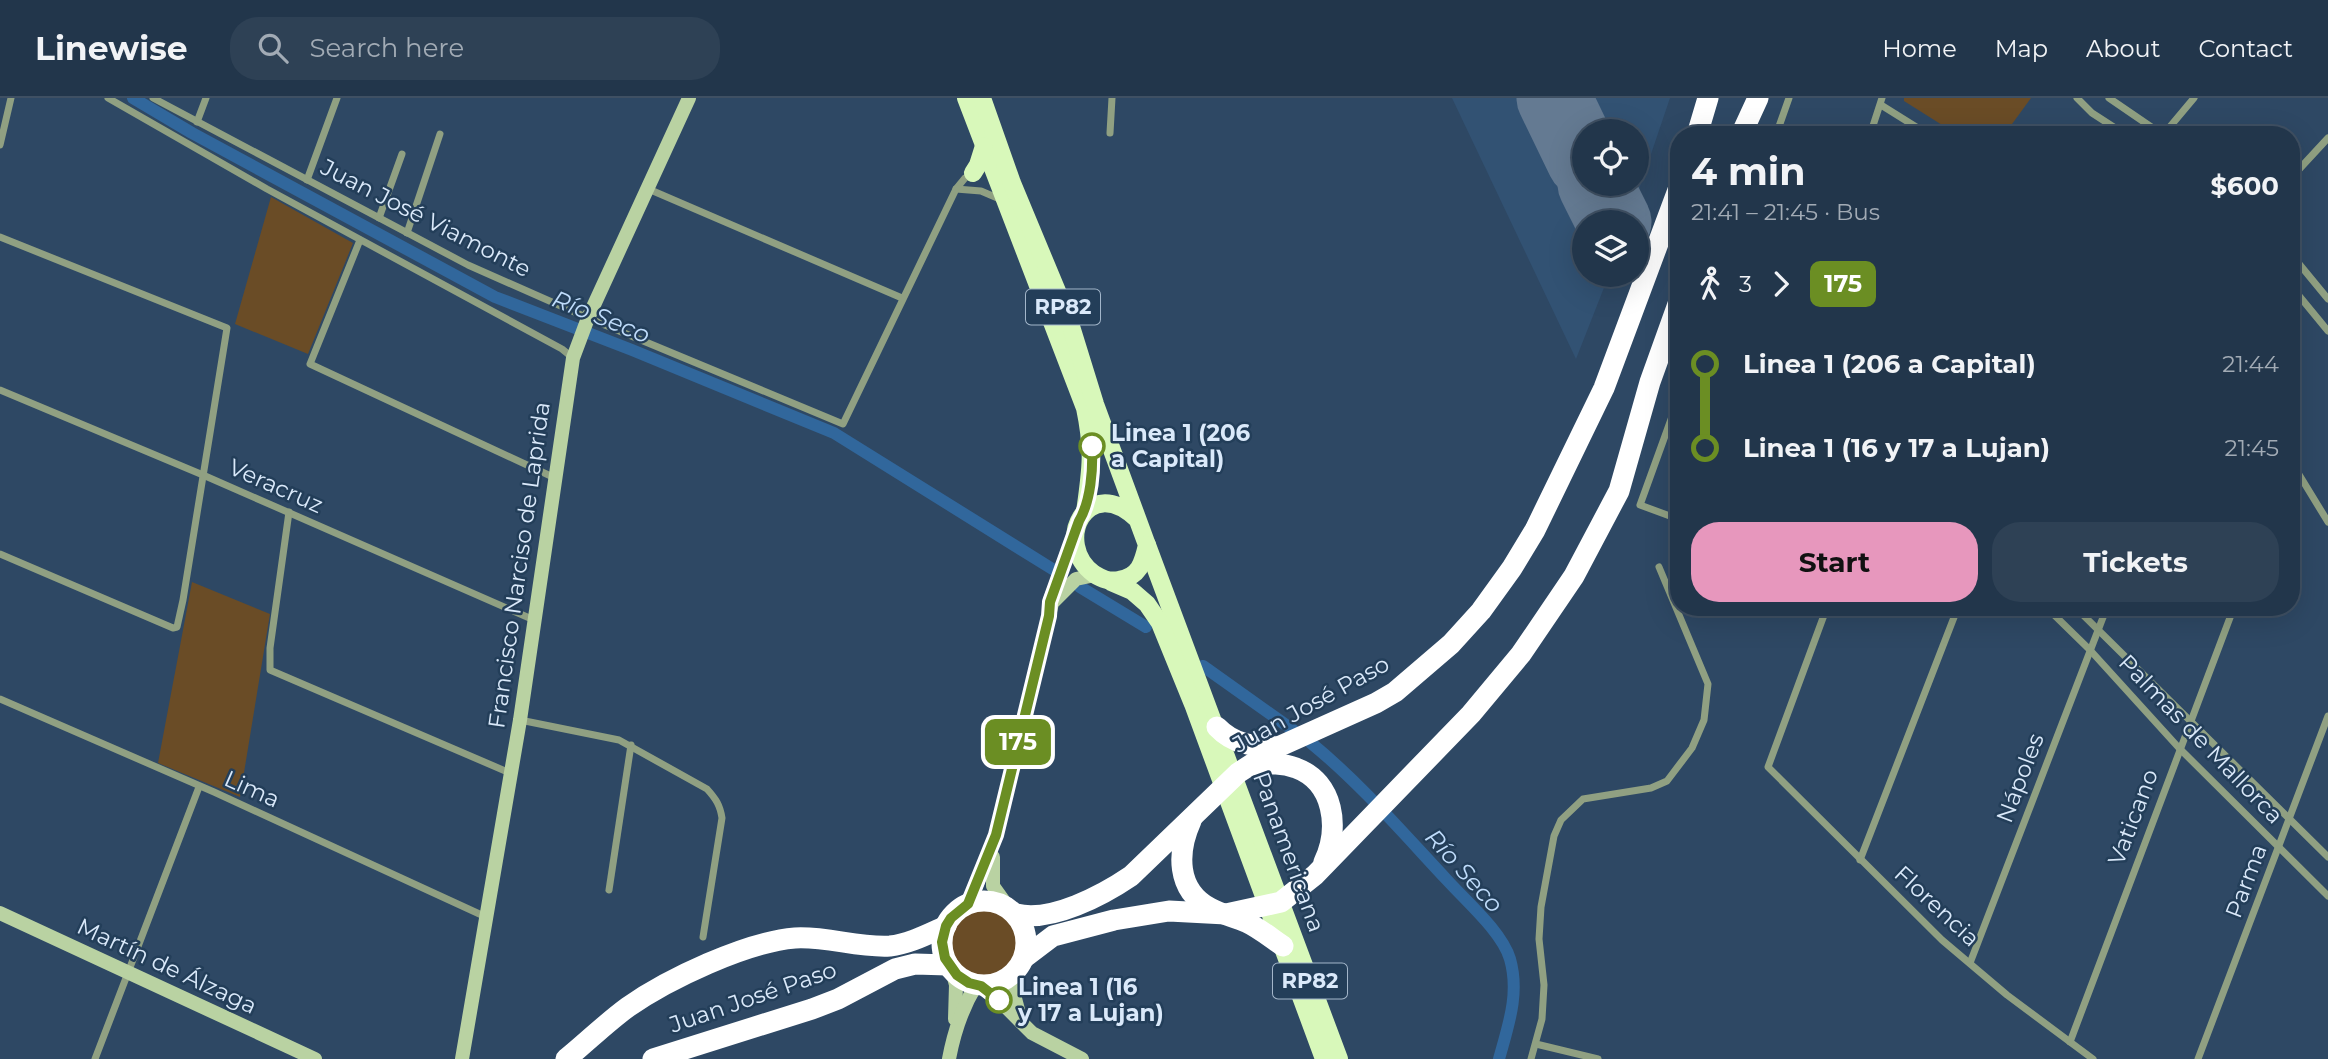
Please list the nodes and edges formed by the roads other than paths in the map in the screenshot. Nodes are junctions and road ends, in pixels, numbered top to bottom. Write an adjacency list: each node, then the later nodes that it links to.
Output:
1 (11, 98): 29 (street)
2 (108, 98): 44 (street, Juan José Viamonte)
3 (153, 98): 17 (street, Juan José Viamonte)
4 (206, 98): 17 (street)
5 (337, 98): 35 (street)
6 (689, 98): 37 (street, Francisco Narciso de Laprida)
7 (967, 98): 30 (main road, RP82)
8 (982, 98): 36 (main road, Panamericana / RP82)
9 (1112, 98): 26 (street)
10 (1708, 98): 18 (highway)
11 (1758, 98): 19 (highway)
12 (1790, 98): 20 (street)
13 (2077, 98): 23 (street)
14 (2109, 98): 24 (street)
15 (2194, 98): 25 (street)
16 (1881, 101): 21 (street); 22 (street)
17 (197, 122): 35 (street, Juan José Viamonte)
18 (1700, 126)
19 (1745, 126)
20 (1779, 126)
21 (1873, 126)
22 (1916, 126)
23 (2112, 126)
24 (2150, 126)
25 (2171, 126)
26 (1110, 133)
27 (440, 134): 42 (street)
28 (2328, 138): 32 (street)
29 (0, 145)
30 (984, 146): 33 (main road, RP82); 34 (main road)
31 (402, 154): 41 (street)
32 (2300, 168)
33 (994, 172): 34 (street); 36 (street); 39 (main road, RP82)
34 (973, 173): 38 (street)
35 (307, 180): 41 (street, Juan José Viamonte)
36 (1012, 183): 61 (main road, Panamericana / RP82)
37 (646, 188): 47 (street); 49 (street, Francisco Narciso de Laprida)
38 (956, 189): 39 (street); 47 (street)
39 (1004, 201): 59 (main road, RP82)
40 (1670, 211): 86 (highway, Juan José Paso)
41 (379, 218): 42 (street, Juan José Viamonte)
42 (407, 233): 49 (street, Juan José Viamonte)
43 (0, 236): 55 (street)
44 (360, 240): 52 (street, Juan José Viamonte); 57 (street)
45 (2300, 265): 48 (street)
46 (2300, 296): 51 (street)
47 (902, 298): 49 (street, Juan José Viamonte)
48 (2328, 299)
49 (588, 318): 52 (street, Francisco Narciso de Laprida)
50 (1670, 326): 97 (highway)
51 (2327, 328)
52 (573, 358): 57 (street, Francisco Narciso de Laprida)
53 (0, 390): 55 (street, Veracruz)
54 (1670, 422): 60 (street)
55 (203, 475): 58 (street, Veracruz); 65 (street)
56 (2300, 477): 62 (street)
57 (555, 478): 77 (street, Francisco Narciso de Laprida)
58 (289, 512): 77 (street, Veracruz); 88 (street)
59 (1085, 512): 61 (main road); 63 (main road, RP82)
60 (1670, 516)
61 (1137, 519): 64 (main road, Panamericana / RP82)
62 (2328, 522)
63 (1076, 532): 67 (main road, Panamericana / RP82); 69 (street)
64 (1147, 545): 67 (main road); 84 (main road, Panamericana / RP82)
65 (0, 554)
66 (1659, 567): 68 (street)
67 (1103, 578): 69 (street); 89 (main road, Panamericana / RP82)
68 (1670, 593)
69 (1049, 616): 93 (street)
70 (1680, 616): 117 (street)
71 (1824, 616): 96 (street, Florencia)
72 (1955, 616): 96 (street)
73 (2055, 616): 79 (street, Palmas de Mallorca)
74 (2084, 616): 78 (street, Palmas de Mallorca)
75 (2103, 616): 78 (street, Nápoles)
76 (2231, 616): 83 (street, Vaticano)
77 (535, 620): 82 (street, Francisco Narciso de Laprida)
78 (2098, 629): 79 (street, Nápoles); 83 (street, Palmas de Mallorca)
79 (2090, 650): 87 (street, Palmas de Mallorca); 109 (street, Nápoles)
80 (0, 699): 90 (street, Lima)
81 (2328, 716): 92 (street, Parma)
82 (520, 720): 85 (street); 88 (street, Francisco Narciso de Laprida)
83 (2190, 721): 87 (street, Vaticano); 92 (street, Palmas de Mallorca)
84 (1217, 727): 86 (highway); 89 (main road, Panamericana / RP82)
85 (632, 745): 98 (street); 107 (street)
86 (1278, 747): 89 (highway, Juan José Paso)
87 (2179, 748): 94 (street, Palmas de Mallorca); 116 (street, Vaticano)
88 (510, 773): 105 (street, Francisco Narciso de Laprida)
89 (1236, 776): 91 (highway, Juan José Paso); 97 (highway); 101 (main road, Panamericana / RP82)
90 (199, 787): 105 (street, Lima); 112 (street)
91 (1195, 813): 102 (highway, Juan José Paso); 104 (highway)
92 (2290, 819): 94 (street, Parma); 95 (street, Palmas de Mallorca)
93 (996, 835): 100 (street); 102 (street)
94 (2279, 848): 99 (street, Palmas de Mallorca); 130 (street, Parma)
95 (2328, 856)
96 (1860, 860): 109 (street, Florencia)
97 (1321, 869): 101 (highway)
98 (609, 890)
99 (2328, 896)
100 (968, 904): 102 (highway); 106 (highway)
101 (1275, 904): 104 (highway); 108 (main road, Panamericana / RP82); 126 (main road, Panamericana / RP82)
102 (1012, 911): 110 (highway)
103 (0, 913): 112 (street, Martín de Álzaga)
104 (1226, 914): 108 (highway); 110 (highway)
105 (487, 917): 120 (street, Francisco Narciso de Laprida)
106 (946, 926): 111 (highway); 121 (highway, Juan José Paso)
107 (703, 937)
108 (1283, 946): 125 (main road, Panamericana / RP82)
109 (1970, 963): 116 (street, Florencia)
110 (1020, 965): 113 (highway); 114 (street)
111 (950, 968): 113 (highway); 115 (street); 122 (highway, Juan José Paso)
112 (129, 972): 118 (street); 119 (street, Martín de Álzaga)
113 (979, 985): 114 (street); 115 (street)
114 (1023, 1025): 124 (street)
115 (954, 1034): 123 (street)
116 (2070, 1042): 129 (street, Florencia)
117 (1536, 1044): 127 (street); 128 (street)
118 (95, 1059)
119 (315, 1059)
120 (462, 1059)
121 (566, 1059)
122 (653, 1059)
123 (949, 1059)
124 (1082, 1059)
125 (1324, 1059)
126 (1339, 1059)
127 (1531, 1059)
128 (1598, 1059)
129 (2093, 1059)
130 (2198, 1059)

